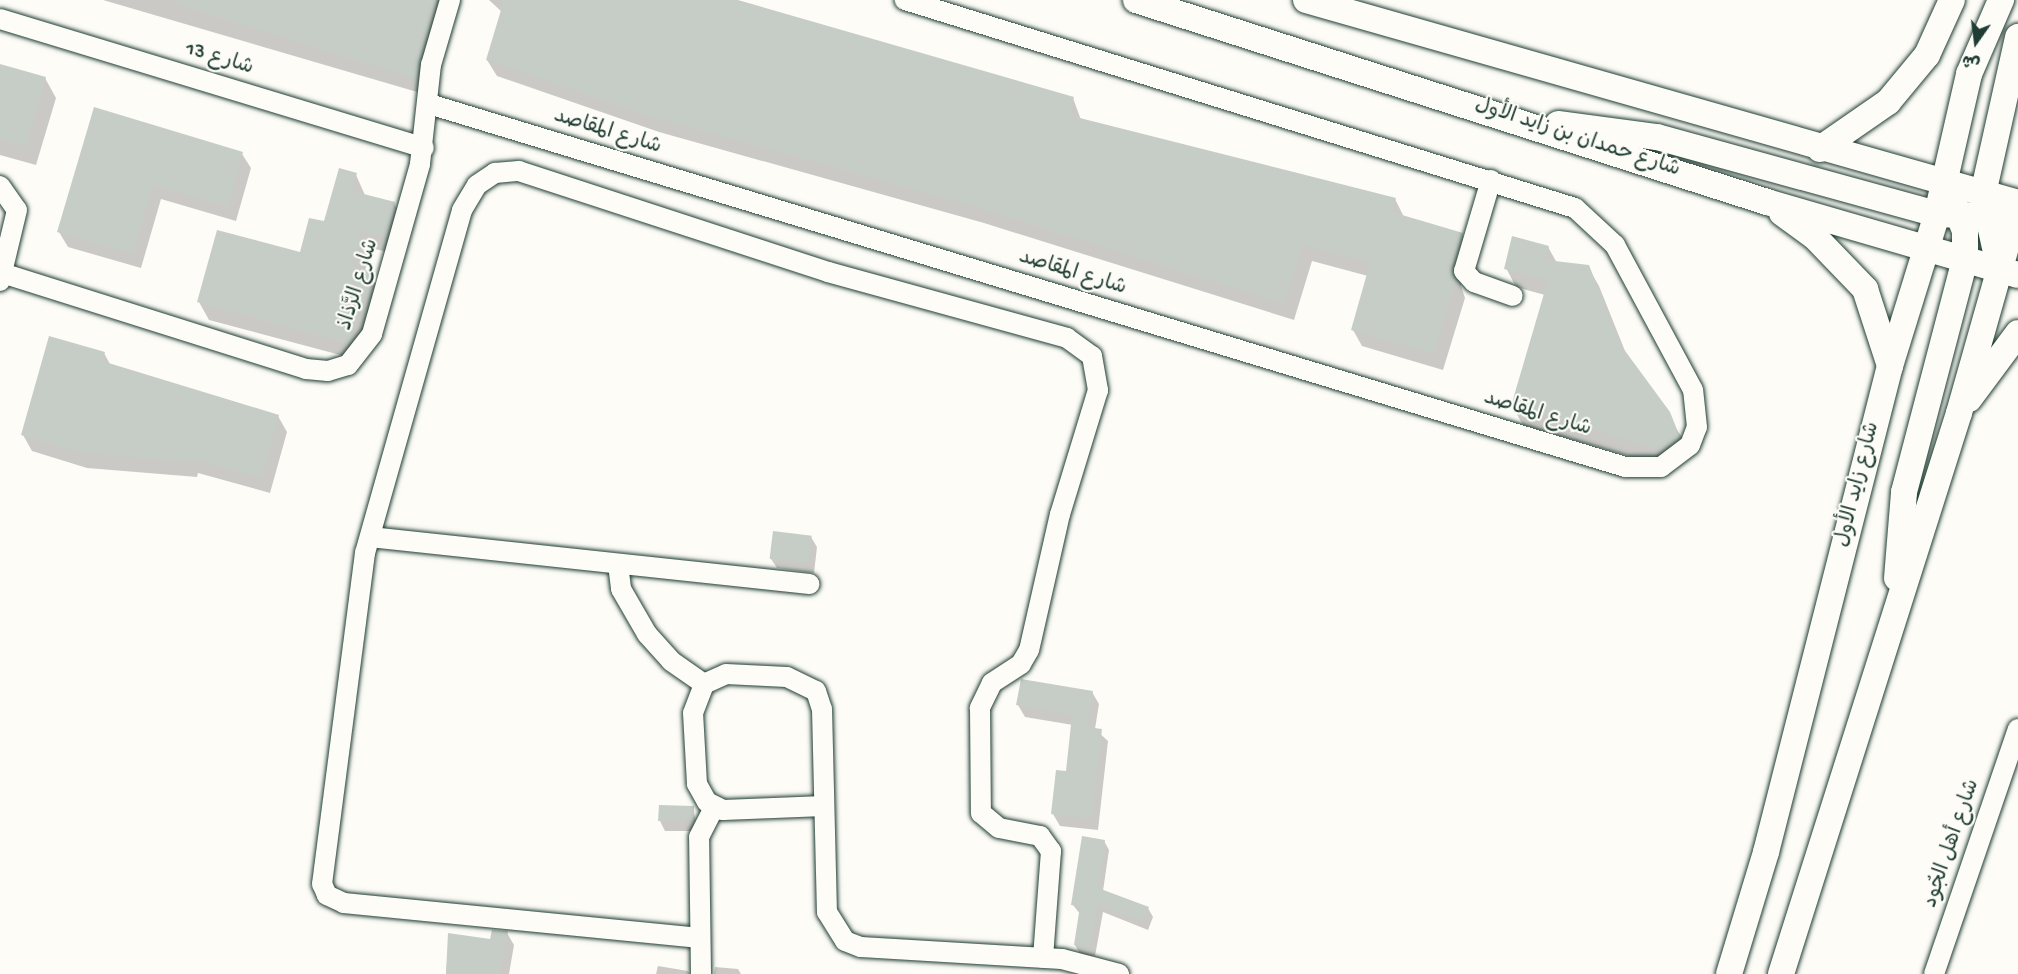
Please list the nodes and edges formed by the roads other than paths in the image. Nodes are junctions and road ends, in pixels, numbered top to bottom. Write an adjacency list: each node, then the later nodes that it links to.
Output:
1 (450, 0): 11 (street, شارع الرَّذاذ)
2 (905, 0): 15 (street, شارع المقاصد)
3 (1136, 0): 12 (main road, شارع حمدان بن زايد الأول)
4 (1952, 0): 14 (main road)
5 (1986, 0): 10 (main road)
6 (2001, 0): 10 (main road, شارع زايد الأول)
7 (1314, 1): 14 (main road)
8 (0, 19): 13 (street, شارع 13)
9 (2018, 37): 20 (main road)
10 (1969, 74): 16 (main road, شارع زايد الأول)
11 (429, 104): 13 (street, شارع الرَّذاذ); 15 (street, شارع المقاصد)
12 (1540, 125): 18 (main road, شارع حمدان بن زايد الأول); 20 (main road)
13 (424, 148): 24 (street, شارع الرَّذاذ)
14 (1820, 150): 16 (main road)
15 (1491, 180): 25 (street)
16 (1944, 183): 20 (main road, شارع زايد الأول); 20 (main road)
17 (0, 186): 24 (street)
18 (1767, 202): 21 (main road, شارع حمدان بن زايد الأول); 27 (main road)
19 (2018, 203): 20 (main road, شارع زايد الأول); 20 (main road)
20 (1981, 222): 21 (main road, شارع زايد الأول); 22 (main road); 23 (main road, شارع زايد الأول)
21 (1926, 248): 22 (main road, شارع حمدان بن زايد الأول); 27 (main road, شارع زايد الأول)
22 (1965, 260): 23 (main road, شارع حمدان بن زايد الأول); 32 (main road)
23 (2009, 272): 28 (main road, شارع زايد الأول)
24 (1, 277)
25 (1513, 296)
26 (2018, 333): 28 (main road)
27 (1890, 366): 41 (main road, شارع زايد الأول)
28 (1959, 413): 32 (main road, شارع زايد الأول)
29 (370, 537): 30 (street); 37 (street); 38 (street)
30 (618, 564): 31 (street); 33 (street)
31 (809, 584)
32 (1896, 609): 42 (main road, شارع زايد الأول)
33 (704, 684): 35 (street); 36 (street)
34 (2018, 729): 43 (street, شارع أهل الجُود)
35 (824, 806): 36 (street); 38 (street)
36 (714, 807): 37 (street)
37 (700, 938): 39 (street)
38 (1043, 958): 40 (street)
39 (701, 974)
40 (1119, 974)
41 (1729, 974)
42 (1781, 974)
43 (1934, 974)

